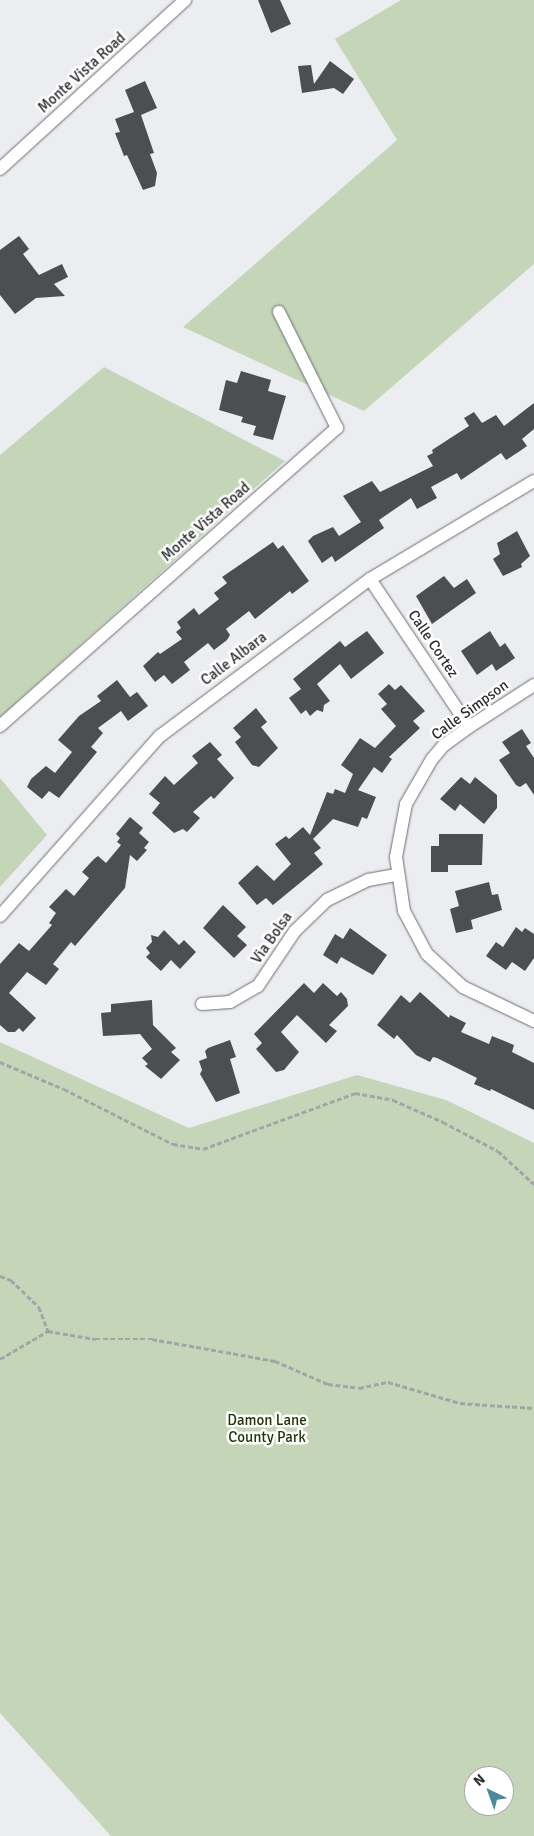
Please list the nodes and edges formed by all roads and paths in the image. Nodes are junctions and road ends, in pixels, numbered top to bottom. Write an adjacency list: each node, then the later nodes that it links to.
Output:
1 (185, 0): 2 (street, Monte Vista Road)
2 (0, 169)
3 (280, 312): 7 (street, Monte Vista Road)
4 (534, 482): 5 (street, Calle Albara)
5 (370, 579): 8 (street, Calle Cortez); 10 (street, Calle Albara)
6 (534, 685): 8 (street, Calle Simpson)
7 (0, 726)
8 (469, 727): 9 (street, Calle Simpson)
9 (397, 875): 11 (street, Via Bolsa); 12 (street, Calle Simpson)
10 (0, 916)
11 (202, 1004)
12 (534, 1021)
13 (0, 1062): 14 (path)
14 (534, 1184)
15 (0, 1276): 16 (path)
16 (48, 1331): 17 (path); 18 (path)
17 (0, 1359)
18 (534, 1408)

